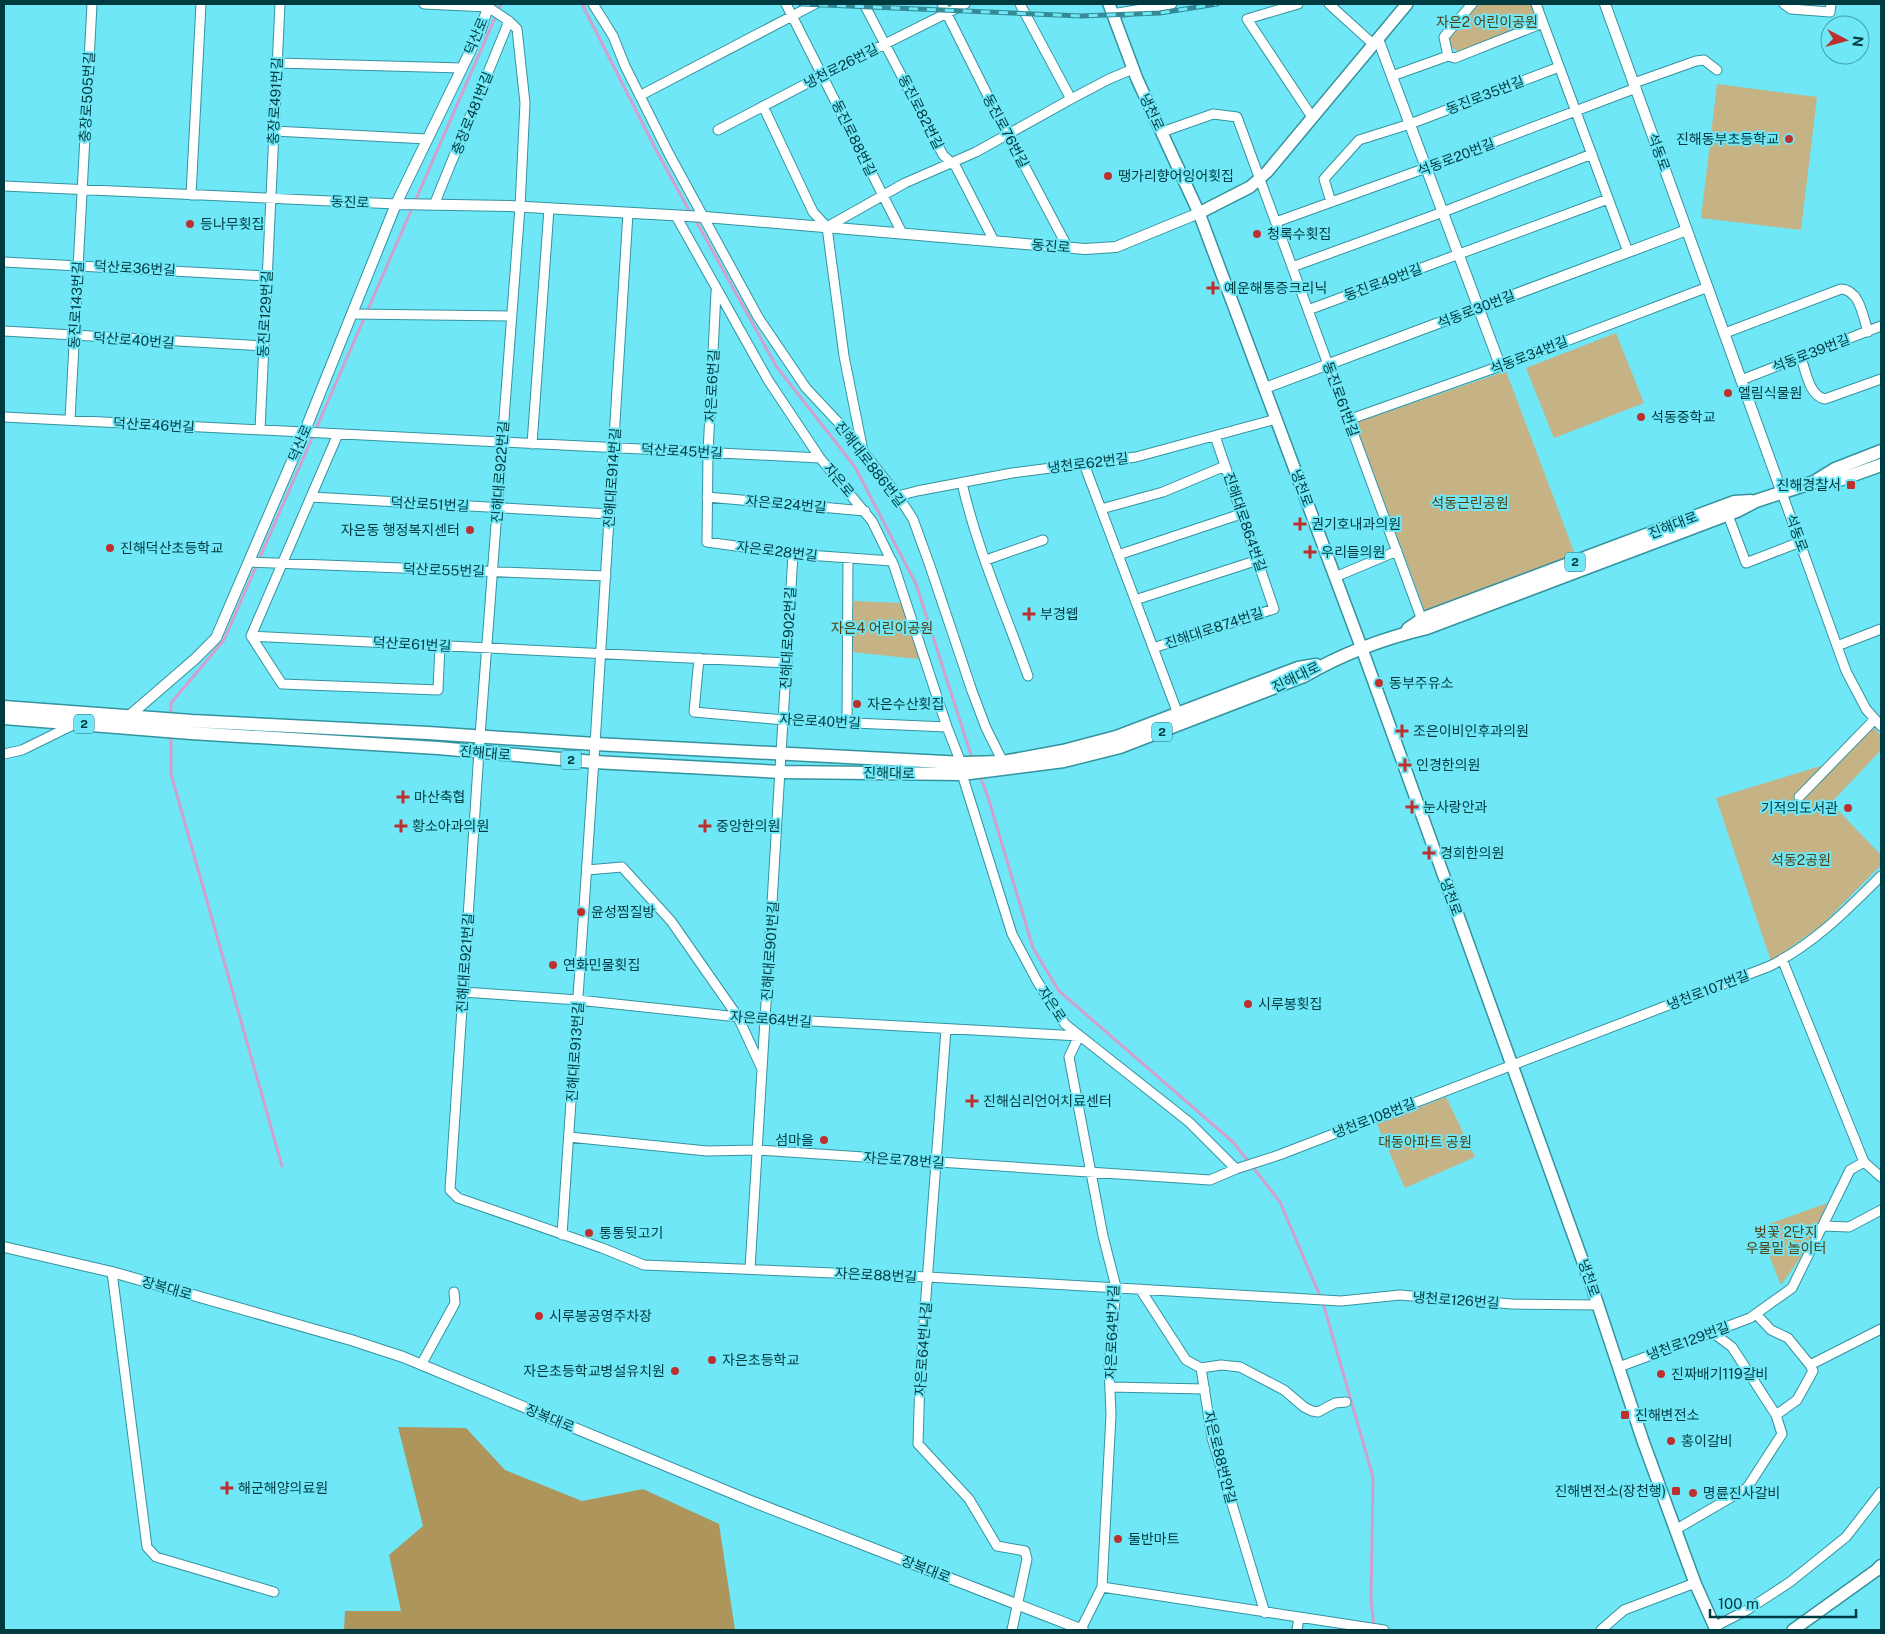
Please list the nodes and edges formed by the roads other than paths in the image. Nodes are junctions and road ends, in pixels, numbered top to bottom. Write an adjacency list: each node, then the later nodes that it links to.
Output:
1 (92, 4): 54 (street, 충장로505번길)
2 (201, 4): 55 (street)
3 (280, 4): 30 (street, 충장로491번길)
4 (424, 4): 20 (street)
5 (786, 4): 24 (street, 동진로88번길)
6 (814, 4): 24 (street)
7 (942, 4): 23 (street, 동진로76번길)
8 (965, 4): 23 (street, 냉천로26번길)
9 (1020, 4): 39 (street)
10 (1172, 4): 22 (street)
11 (1298, 4): 42 (street)
12 (1329, 4): 27 (street)
13 (1407, 4): 27 (main road, 동진로)
14 (1472, 4): 29 (street)
15 (1536, 4): 26 (street)
16 (1605, 4): 37 (street, 석동로)
17 (1784, 4): 18 (street)
18 (1831, 4)
19 (865, 5): 28 (street, 동진로82번길)
20 (489, 6): 25 (street); 32 (street, 덕산로)
21 (594, 6): 68 (street, 진해대로886번길)
22 (1109, 7): 33 (main road, 냉천로)
23 (947, 13): 28 (street, 냉천로26번길); 47 (street, 동진로76번길)
24 (792, 16): 35 (street, 동진로88번길); 38 (street)
25 (510, 21): 61 (street, 충장로481번길); 62 (street)
26 (1543, 23): 29 (street); 31 (street)
27 (1376, 41): 36 (street); 42 (main road, 동진로)
28 (885, 44): 35 (street, 냉천로26번길); 50 (street, 동진로82번길)
29 (1448, 56): 36 (street)
30 (277, 63): 32 (street, 덕산로); 45 (street, 충장로491번길)
31 (1559, 67): 41 (street); 43 (street, 동진로35번길)
32 (462, 68): 48 (street, 덕산로)
33 (1133, 69): 39 (street); 46 (main road, 냉천로)
34 (1717, 70): 37 (street)
35 (823, 75): 40 (street, 냉천로26번길); 56 (street, 동진로88번길)
36 (1392, 76): 43 (street)
37 (1635, 86): 41 (street, 석동로20번길); 71 (street, 석동로)
38 (644, 92)
39 (1071, 99): 47 (street)
40 (763, 106): 44 (street, 냉천로26번길); 70 (street)
41 (1576, 111): 49 (street); 51 (street, 석동로20번길)
42 (1312, 118): 52 (main road, 동진로)
43 (1410, 124): 51 (street); 59 (street)
44 (718, 130)
45 (274, 131): 48 (street); 57 (street, 충장로491번길)
46 (1162, 132): 52 (street); 66 (main road, 냉천로)
47 (1008, 135): 50 (street); 74 (street, 동진로76번길)
48 (427, 139): 60 (street, 덕산로)
49 (1592, 154): 58 (street); 64 (street)
50 (952, 164): 56 (street); 73 (street, 동진로82번길)
51 (1426, 168): 59 (street, 석동로20번길); 64 (street)
52 (1260, 178): 66 (main road, 동진로); 69 (street, 동진로61번길)
53 (4, 186): 54 (street, 동진로)
54 (82, 190): 55 (street, 동진로); 78 (street, 동진로143번길)
55 (191, 195): 57 (street, 동진로)
56 (883, 195): 70 (street); 72 (street, 동진로88번길)
57 (271, 198): 60 (street, 동진로); 80 (street, 동진로129번길)
58 (1608, 199): 75 (street); 76 (street)
59 (1331, 202): 69 (street, 석동로20번길)
60 (396, 204): 61 (street, 동진로); 85 (street, 덕산로)
61 (434, 205): 62 (street, 동진로)
62 (520, 207): 63 (street, 동진로); 86 (street, 진해대로922번길)
63 (549, 208): 65 (street, 동진로); 108 (street)
64 (1443, 212): 76 (street); 79 (street)
65 (628, 213): 67 (street, 동진로); 109 (street, 진해대로914번길)
66 (1199, 213): 74 (street, 동진로); 98 (main road, 냉천로)
67 (676, 216): 68 (street, 동진로); 82 (street, 자은로)
68 (705, 217): 70 (street, 동진로); 112 (street, 진해대로886번길)
69 (1276, 222): 79 (street, 동진로61번길)
70 (827, 227): 72 (street, 동진로); 112 (street)
71 (1687, 230): 75 (street, 석동로30번길); 81 (street, 석동로)
72 (902, 233): 73 (street, 동진로)
73 (994, 241): 74 (street, 동진로)
74 (1068, 248)
75 (1628, 252): 83 (street, 석동로30번길)
76 (1459, 255): 83 (street); 84 (street, 동진로49번길)
77 (4, 262): 78 (street, 덕산로36번길)
78 (78, 266): 80 (street, 덕산로36번길); 91 (street, 동진로143번길)
79 (1292, 267): 84 (street, 동진로61번길)
80 (267, 276): 92 (street, 동진로129번길)
81 (1708, 286): 90 (street, 석동로); 95 (street, 석동로34번길)
82 (716, 291): 111 (street, 자은로6번길); 113 (street, 자은로)
83 (1478, 308): 94 (street, 석동로30번길); 95 (street)
84 (1308, 310): 94 (street, 동진로61번길)
85 (353, 314): 86 (street); 104 (street, 덕산로)
86 (512, 316): 107 (street, 진해대로922번길)
87 (1881, 326): 89 (street, 석동로39번길)
88 (4, 331): 91 (street, 덕산로40번길)
89 (1868, 332): 90 (street); 93 (street, 석동로39번길)
90 (1725, 333): 97 (street, 석동로)
91 (74, 336): 92 (street, 덕산로40번길); 101 (street, 동진로143번길)
92 (264, 346): 103 (street, 동진로129번길)
93 (1801, 358): 96 (street); 97 (street, 석동로39번길)
94 (1328, 364): 98 (street, 석동로30번길); 102 (street, 동진로61번길)
95 (1506, 364): 102 (street, 석동로34번길)
96 (1881, 379)
97 (1741, 380): 119 (street, 석동로)
98 (1265, 388): 100 (main road, 냉천로)
99 (4, 417): 101 (street, 덕산로46번길)
100 (1276, 419): 106 (street, 냉천로62번길); 144 (main road, 냉천로)
101 (70, 420): 103 (street, 덕산로46번길)
102 (1348, 420): 133 (street, 동진로61번길)
103 (260, 430): 104 (street, 덕산로46번길)
104 (304, 433): 105 (street, 덕산로45번길); 139 (street, 덕산로)
105 (338, 434): 107 (street, 덕산로45번길); 120 (street)
106 (1214, 436): 114 (street, 냉천로62번길); 116 (street, 진해대로864번길)
107 (502, 442): 108 (street, 덕산로45번길); 124 (street, 진해대로922번길)
108 (532, 444): 109 (street, 덕산로45번길)
109 (614, 448): 111 (street, 덕산로45번길); 127 (street, 진해대로914번길)
110 (1881, 450): 117 (main road, 2)
111 (708, 452): 113 (street, 덕산로45번길); 122 (street, 자은로6번길)
112 (863, 454): 121 (street, 진해대로886번길)
113 (820, 458): 126 (street, 자은로)
114 (1084, 464): 118 (street, 냉천로62번길); 125 (street, 진해대로874번길)
115 (1881, 465): 117 (main road, 2)
116 (1225, 466): 125 (street); 128 (street, 진해대로864번길)
117 (1814, 482): 119 (main road, 2)
118 (962, 483): 121 (street, 냉천로62번길); 137 (street)
119 (1782, 493): 123 (main road, 2); 132 (street, 석동로)
120 (311, 496): 124 (street, 덕산로51번길); 141 (street)
121 (898, 496): 176 (street, 진해대로886번길)
122 (706, 497): 126 (street, 자은로24번길); 131 (street, 자은로6번길)
123 (1756, 501): 129 (main road, 2); 147 (main road, 진해대로 / 2)
124 (497, 508): 127 (street, 덕산로51번길); 142 (street, 진해대로922번길)
125 (1101, 510): 135 (street, 진해대로874번길)
126 (865, 511): 140 (street, 자은로)
127 (610, 514): 143 (street, 진해대로914번길)
128 (1242, 514): 135 (street); 138 (street, 진해대로864번길)
129 (1728, 514): 132 (street); 149 (main road, 2)
130 (1043, 540): 137 (street)
131 (706, 542): 134 (street, 자은로28번길)
132 (1800, 542): 152 (street, 석동로)
133 (1397, 551): 144 (street); 147 (street, 동진로61번길)
134 (793, 554): 136 (street, 자은로28번길); 158 (street, 진해대로902번길)
135 (1118, 556): 145 (street, 진해대로874번길)
136 (848, 558): 140 (street, 자은로28번길); 166 (street)
137 (986, 560): 160 (street)
138 (1258, 560): 145 (street); 146 (street, 진해대로864번길)
139 (249, 562): 141 (street, 덕산로55번길); 163 (street, 덕산로)
140 (892, 562): 169 (street, 자은로)
141 (283, 563): 142 (street, 덕산로55번길); 150 (street)
142 (492, 572): 143 (street, 덕산로55번길); 153 (street, 진해대로922번길)
143 (606, 576): 156 (street, 진해대로914번길)
144 (1335, 577): 155 (main road, 냉천로)
145 (1135, 600): 154 (street, 진해대로874번길)
146 (1274, 609): 154 (street, 진해대로874번길)
147 (1422, 620): 149 (main road, 진해대로 / 2)
148 (1881, 629): 152 (street)
149 (1398, 635): 155 (main road, 2)
150 (251, 636): 151 (street, 덕산로61번길); 151 (street)
151 (440, 645): 153 (street, 덕산로61번길)
152 (1837, 646): 167 (street, 석동로)
153 (486, 648): 156 (street, 덕산로61번길); 170 (street, 진해대로922번길)
154 (1153, 648): 162 (street, 진해대로874번길)
155 (1362, 649): 159 (main road, 2); 190 (main road, 냉천로)
156 (601, 654): 157 (street, 덕산로61번길); 171 (street, 진해대로914번길)
157 (699, 658): 158 (street, 덕산로61번길); 165 (street, 자은로40번길)
158 (787, 663): 165 (street, 진해대로902번길)
159 (1325, 663): 162 (main road, 진해대로 / 2); 177 (main road, 진해대로 / 2)
160 (1028, 676)
161 (4, 707): 163 (main road, 진해대로 / 2)
162 (1178, 714): 176 (main road, 진해대로 / 2)
163 (129, 716): 170 (main road, 진해대로 / 2)
164 (4, 718): 168 (main road, 진해대로 / 2)
165 (784, 720): 166 (street, 자은로40번길); 173 (street, 진해대로902번길)
166 (847, 723): 169 (street, 자은로40번길)
167 (1878, 723): 180 (street)
168 (75, 724): 172 (main road, 진해대로 / 2); 174 (street)
169 (947, 727): 178 (street, 자은로)
170 (480, 736): 171 (main road, 진해대로 / 2); 172 (street, 진해대로921번길)
171 (595, 744): 173 (main road, 진해대로 / 2); 175 (street, 진해대로913번길)
172 (479, 752): 175 (main road, 진해대로 / 2); 184 (street, 진해대로921번길)
173 (782, 752): 178 (main road, 진해대로 / 2); 179 (street, 진해대로901번길)
174 (4, 754)
175 (594, 762): 179 (main road, 진해대로 / 2); 181 (street, 진해대로913번길)
176 (1003, 762): 177 (main road, 진해대로 / 2)
177 (988, 766): 178 (main road, 2)
178 (963, 768): 179 (main road, 진해대로 / 2); 189 (street, 자은로)
179 (781, 772): 187 (street, 진해대로901번길)
180 (1799, 797)
181 (587, 870): 185 (street, 진해대로913번길); 186 (street)
182 (1881, 876): 183 (street, 냉천로107번길)
183 (1782, 960): 190 (street, 냉천로107번길); 195 (street)
184 (463, 992): 185 (street, 자은로64번길); 199 (street, 진해대로921번길)
185 (578, 1000): 186 (street, 자은로64번길); 192 (street, 진해대로913번길)
186 (738, 1017): 187 (street, 자은로64번길); 191 (street)
187 (766, 1019): 188 (street, 자은로64번길); 191 (street, 진해대로901번길)
188 (946, 1029): 189 (street, 자은로64번길); 194 (street, 자은로64번나길)
189 (1079, 1036): 196 (street, 자은로); 197 (street, 자은로64번가길)
190 (1512, 1065): 196 (street, 냉천로108번길); 211 (main road, 냉천로)
191 (762, 1070): 193 (street, 진해대로901번길)
192 (569, 1137): 193 (street, 자은로78번길); 202 (street, 진해대로913번길)
193 (757, 1150): 194 (street, 자은로78번길); 204 (street, 진해대로901번길)
194 (937, 1162): 197 (street, 자은로78번길); 206 (street, 자은로64번나길)
195 (1864, 1162): 198 (street); 201 (street, 냉천로129번길)
196 (1236, 1169): 197 (street, 자은로78번길)
197 (1092, 1172): 207 (street, 자은로64번가길)
198 (1881, 1177)
199 (450, 1190): 202 (street, 자은로88번길)
200 (1881, 1210): 201 (street)
201 (1823, 1226): 212 (street, 냉천로129번길)
202 (562, 1234): 204 (street, 자은로88번길)
203 (4, 1247): 205 (street, 장복대로)
204 (750, 1269): 206 (street, 자은로88번길)
205 (112, 1272): 215 (street, 장복대로); 228 (street)
206 (928, 1277): 207 (street, 자은로88번길); 229 (street, 자은로64번나길)
207 (1116, 1287): 208 (street, 자은로88번길); 219 (street, 자은로64번가길)
208 (1140, 1289): 210 (street, 자은로88번길); 217 (street)
209 (454, 1292): 215 (street)
210 (1315, 1300): 211 (street, 냉천로126번길)
211 (1598, 1305): 216 (main road, 냉천로)
212 (1756, 1314): 214 (street, 냉천로129번길); 218 (street)
213 (1881, 1328): 218 (street)
214 (1712, 1332): 216 (street, 냉천로129번길); 222 (street)
215 (421, 1365): 229 (street, 장복대로)
216 (1619, 1367): 224 (main road, 냉천로)
217 (1201, 1368): 220 (street, 자은로88번안길); 221 (street)
218 (1812, 1368): 222 (street)
219 (1110, 1387): 220 (street); 227 (street, 자은로64번가길)
220 (1205, 1390): 230 (street, 자은로88번안길)
221 (1346, 1402)
222 (1776, 1415): 224 (street)
223 (1881, 1492): 232 (street, 냉천로)
224 (1675, 1530): 226 (main road, 냉천로)
225 (1881, 1569): 238 (main road)
226 (1695, 1583): 232 (main road, 냉천로); 237 (street)
227 (1102, 1587): 230 (street); 234 (street, 자은로64번가길)
228 (274, 1592)
229 (1016, 1604): 233 (street); 234 (street, 장복대로)
230 (1265, 1613): 231 (street)
231 (1299, 1618): 235 (street); 236 (street)
232 (1715, 1629)
233 (1012, 1630)
234 (1082, 1630)
235 (1297, 1630)
236 (1384, 1630)
237 (1601, 1630)
238 (1793, 1630)

